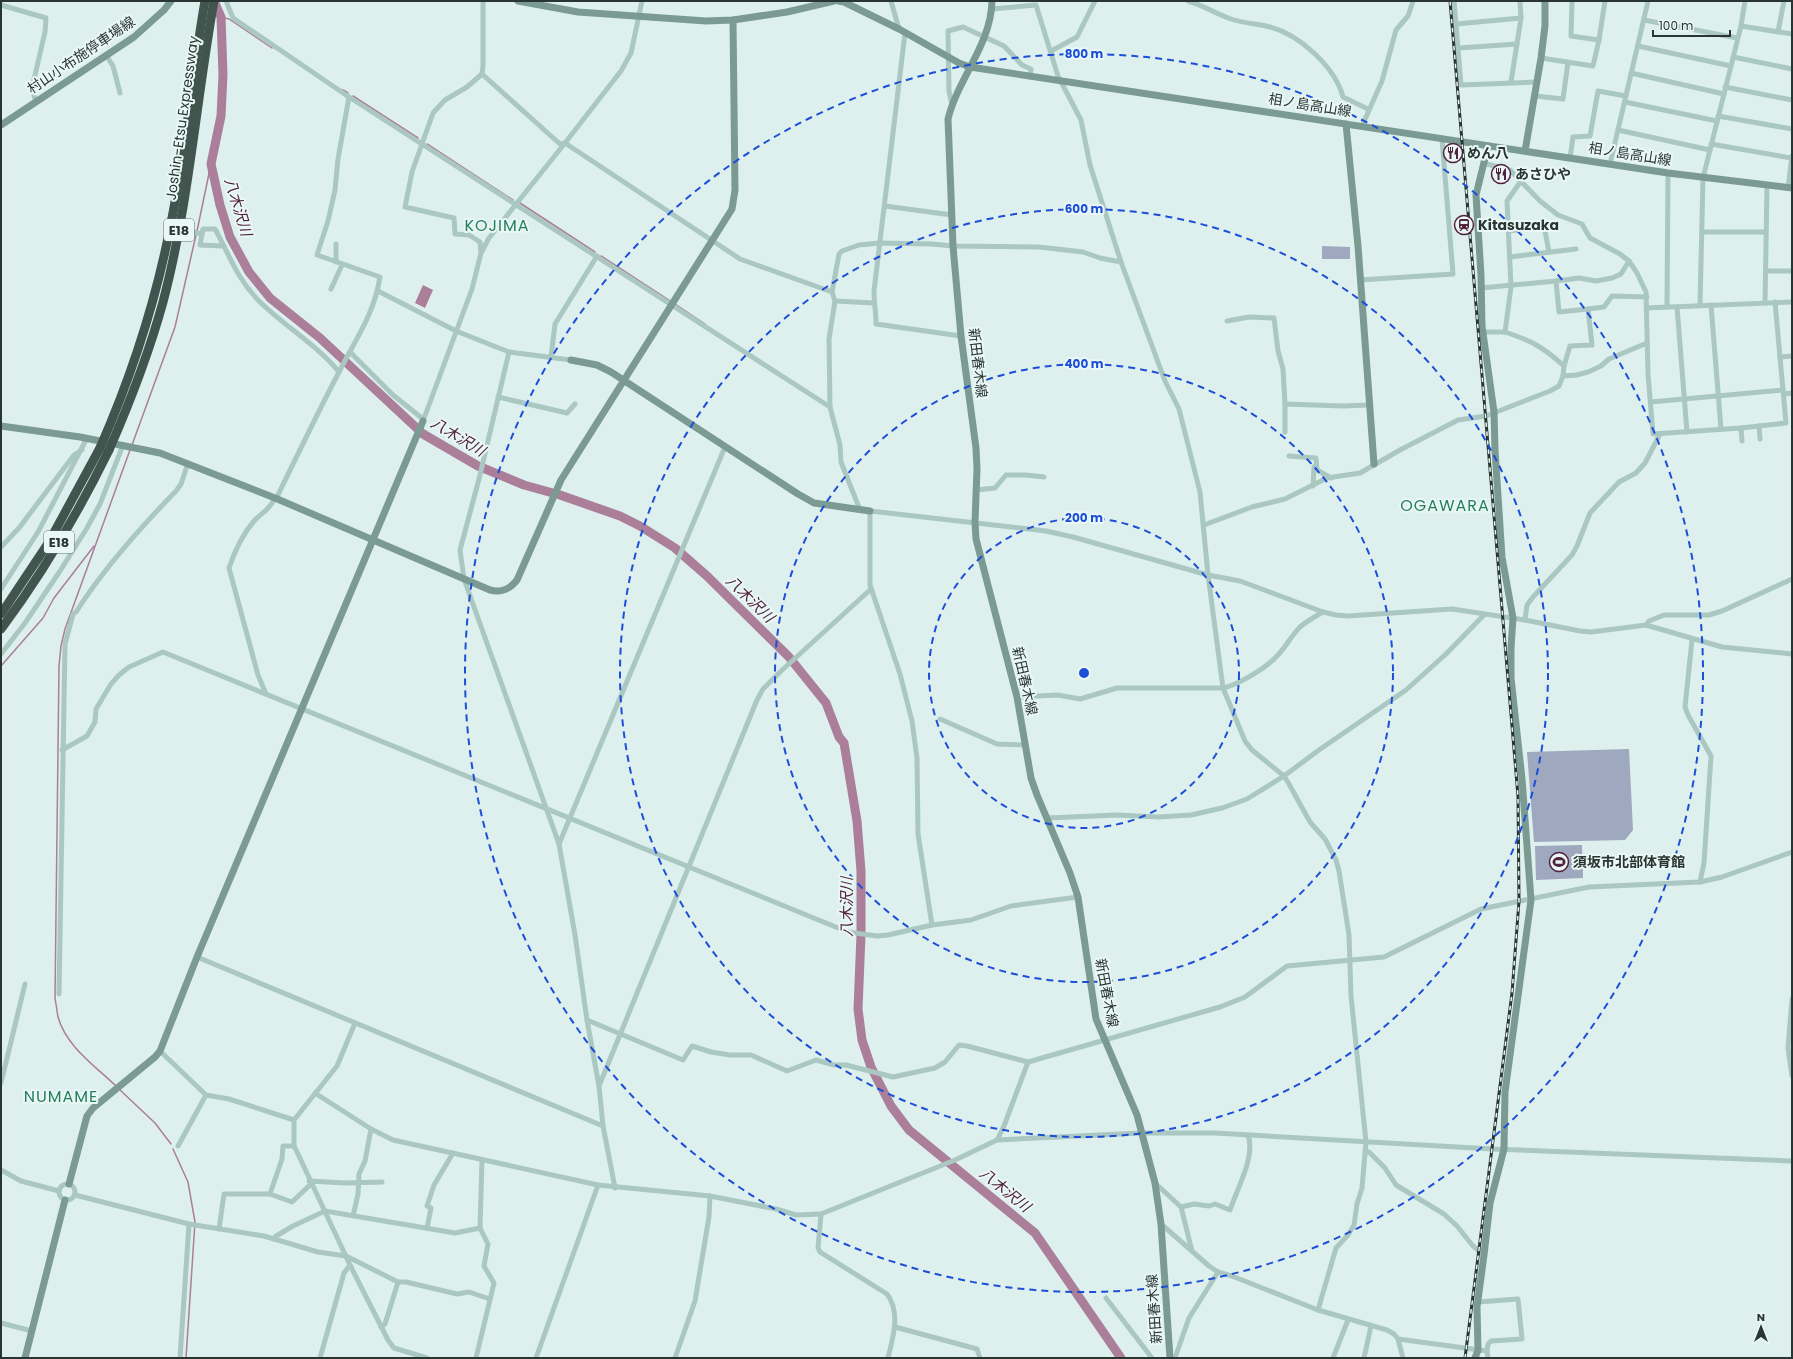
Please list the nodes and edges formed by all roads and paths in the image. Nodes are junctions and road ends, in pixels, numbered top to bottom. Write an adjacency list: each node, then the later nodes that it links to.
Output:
1 (171, 1): 42 (street, 村山小布施停車場線)
2 (205, 1): 174 (highway, Joshin-Etsu Expressway / E18, bridge)
3 (214, 1): 174 (highway, Joshin-Etsu Expressway / E18, bridge)
4 (226, 1): 61 (street)
5 (483, 1): 51 (street)
6 (518, 1): 23 (street)
7 (642, 1): 26 (street)
8 (834, 1): 28 (street)
9 (838, 1): 32 (street, 相ノ島高山線)
10 (891, 1): 32 (street)
11 (992, 1): 25 (street, 新田春木線)
12 (1095, 1): 41 (street)
13 (1188, 1): 66 (street)
14 (1412, 1): 66 (street)
15 (1454, 1): 30 (street)
16 (1520, 1): 27 (street)
17 (1545, 1): 45 (street)
18 (1572, 1): 37 (street)
19 (1605, 1): 37 (street)
20 (1648, 1): 29 (street)
21 (1744, 1): 31 (street)
22 (1784, 1): 33 (street)
23 (530, 2): 26 (street)
24 (1, 5): 63 (street)
25 (992, 9): 35 (street, 新田春木線); 41 (street)
26 (639, 16): 28 (street); 74 (street)
27 (1521, 18): 30 (street); 38 (street)
28 (733, 20): 97 (street)
29 (1644, 20): 36 (street); 39 (street)
30 (1456, 24): 40 (street)
31 (1741, 26): 33 (street); 36 (street)
32 (902, 31): 43 (street, 相ノ島高山線); 90 (street)
33 (1778, 32): 34 (street)
34 (1792, 34)
35 (985, 38): 43 (street); 48 (street, 新田春木線); 52 (street)
36 (1737, 38): 44 (street)
37 (1599, 40): 46 (street)
38 (1517, 44): 40 (street); 54 (street)
39 (1638, 46): 47 (street); 50 (street)
40 (1459, 48): 54 (street)
41 (1051, 51): 53 (street)
42 (106, 55): 57 (street); 63 (street, 村山小布施停車場線)
43 (948, 57): 48 (street, 相ノ島高山線); 65 (street)
44 (1733, 57): 47 (street); 49 (street)
45 (1541, 58): 46 (street); 55 (street)
46 (1568, 62): 59 (street)
47 (1730, 66): 56 (street)
48 (970, 67): 52 (street, 相ノ島高山線); 65 (street, 新田春木線)
49 (1792, 69)
50 (1631, 73): 58 (street); 60 (street)
51 (482, 74): 74 (street); 75 (street)
52 (1030, 77): 53 (street, 相ノ島高山線)
53 (1061, 82): 68 (street, 相ノ島高山線); 109 (street)
54 (1511, 82): 55 (street)
55 (1536, 82): 59 (street)
56 (1725, 86): 58 (street); 62 (street)
57 (120, 93)
58 (1724, 94): 67 (street)
59 (1535, 96): 79 (street)
60 (1626, 96): 64 (street); 81 (street)
61 (349, 97): 75 (street); 108 (street)
62 (1792, 100)
63 (36, 102): 69 (street, 村山小布施停車場線)
64 (1625, 102): 67 (street); 72 (street)
65 (952, 105): 91 (street, 新田春木線)
66 (1368, 109): 70 (street)
67 (1717, 119): 71 (street); 76 (street)
68 (1346, 124): 70 (street, 相ノ島高山線); 113 (street)
69 (1, 125)
70 (1362, 126): 73 (street, 相ノ島高山線)
71 (1792, 129)
72 (1618, 130): 78 (street); 83 (street)
73 (1442, 138): 77 (street, 相ノ島高山線); 113 (street)
74 (565, 143): 89 (street); 97 (street)
75 (421, 144): 89 (street); 104 (street)
76 (1711, 144): 78 (street); 80 (street)
77 (1488, 146): 79 (street, 相ノ島高山線); 82 (street)
78 (1710, 150): 85 (street)
79 (1525, 151): 81 (street, 相ノ島高山線)
80 (1792, 157): 88 (street)
81 (1570, 158): 83 (street, 相ノ島高山線)
82 (1483, 163): 86 (street); 116 (street)
83 (1610, 164): 84 (street, 相ノ島高山線)
84 (1668, 173): 85 (street, 相ノ島高山線); 130 (street)
85 (1703, 178): 87 (street, 相ノ島高山線); 94 (street)
86 (1521, 181): 92 (street); 107 (street)
87 (1767, 186): 88 (street, 相ノ島高山線); 95 (street)
88 (1790, 188)
89 (515, 204): 104 (street); 105 (street)
90 (885, 206): 91 (street); 98 (street)
91 (952, 215): 101 (street, 新田春木線)
92 (1509, 230): 103 (street); 106 (street)
93 (187, 231): 96 (street)
94 (1702, 232): 95 (street); 129 (street)
95 (1766, 232): 111 (street)
96 (202, 234): 100 (street); 100 (street)
97 (712, 240): 119 (street); 126 (street)
98 (880, 243): 101 (street); 119 (street); 124 (street)
99 (336, 244): 108 (street)
100 (222, 246): 146 (street)
101 (953, 246): 109 (street); 137 (street, 新田春木線)
102 (1576, 249): 103 (street)
103 (1549, 252): 106 (street)
104 (482, 253): 134 (street)
105 (597, 256): 126 (street); 142 (street)
106 (1510, 257): 115 (street)
107 (1628, 261): 114 (street); 120 (street)
108 (336, 262): 110 (street)
109 (1121, 262): 187 (street)
110 (342, 265): 117 (street); 118 (street)
111 (1766, 271): 112 (street); 125 (street)
112 (1792, 271)
113 (1360, 280): 157 (street)
114 (1556, 281): 115 (street); 132 (street)
115 (1511, 285): 116 (street); 136 (street)
116 (1481, 288): 135 (street)
117 (331, 289)
118 (378, 291): 134 (street); 139 (street)
119 (832, 292): 121 (street)
120 (1647, 297): 131 (street); 132 (street)
121 (835, 300): 124 (street); 158 (street)
122 (1775, 302): 123 (street); 125 (street); 143 (street)
123 (1792, 302)
124 (874, 303): 137 (street)
125 (1765, 303): 127 (street)
126 (671, 305): 148 (street); 158 (street)
127 (1711, 305): 129 (street); 151 (street)
128 (1677, 306): 129 (street); 130 (street); 153 (street)
129 (1700, 306)
130 (1667, 307): 131 (street)
131 (1646, 308): 138 (street)
132 (1588, 309): 145 (street)
133 (1227, 321): 156 (street)
134 (456, 331): 140 (street); 160 (street)
135 (1482, 332): 136 (street); 159 (street)
136 (1505, 332): 145 (street)
137 (961, 336): 182 (street, 新田春木線)
138 (1647, 343): 147 (street); 154 (street)
139 (350, 352): 146 (street); 160 (street)
140 (509, 352): 142 (street); 152 (street)
141 (1792, 356): 143 (street)
142 (551, 357): 144 (street)
143 (1780, 357): 149 (street)
144 (571, 360): 148 (street)
145 (1564, 366): 147 (street)
146 (339, 371): 183 (street)
147 (1563, 376): 159 (street)
148 (625, 380): 172 (street); 191 (street)
149 (1783, 392): 150 (street); 151 (street); 162 (street)
150 (1792, 393)
151 (1718, 396): 153 (street); 164 (street)
152 (498, 397): 155 (street); 191 (street)
153 (1685, 399): 154 (street); 166 (street)
154 (1651, 402): 167 (street)
155 (575, 404)
156 (1285, 404): 157 (street); 165 (street)
157 (1370, 405): 177 (street)
158 (830, 407): 184 (street)
159 (1494, 412): 177 (street); 198 (street)
160 (423, 420): 188 (street)
161 (1, 426): 168 (street)
162 (1759, 426): 163 (street); 169 (street)
163 (1741, 428): 164 (street); 170 (street)
164 (1721, 429): 166 (street)
165 (1285, 432)
166 (1687, 432): 167 (street)
167 (1660, 434): 199 (street)
168 (87, 438): 171 (street); 173 (street)
169 (1760, 439)
170 (1742, 441)
171 (125, 446): 176 (street); 203 (street)
172 (725, 447): 184 (street); 214 (street)
173 (82, 449): 189 (street); 193 (street)
174 (104, 449): 196 (highway, Joshin-Etsu Expressway / E18); 201 (highway, Joshin-Etsu Expressway / E18)
175 (1289, 456): 178 (street)
176 (188, 463): 183 (street); 211 (street)
177 (1374, 464): 180 (street)
178 (1316, 465): 180 (street); 181 (street)
179 (1044, 477): 182 (street)
180 (1331, 478): 181 (street)
181 (1313, 486): 187 (street)
182 (976, 490): 186 (street, 新田春木線)
183 (275, 499): 188 (street); 206 (street)
184 (860, 510): 185 (street)
185 (870, 511): 186 (street); 194 (street)
186 (975, 522): 190 (street); 207 (street, 新田春木線)
187 (1204, 525): 190 (street)
188 (372, 540): 191 (street); 208 (street)
189 (1, 547)
190 (1208, 575): 195 (street); 205 (street)
191 (464, 579): 213 (street)
192 (1792, 579): 200 (street)
193 (1, 589)
194 (871, 589): 218 (street); 222 (street)
195 (1323, 612): 197 (street); 205 (street)
196 (1, 614)
197 (1484, 615): 198 (street); 212 (street)
198 (1513, 618): 199 (street); 221 (street)
199 (1525, 620): 200 (street)
200 (1646, 625): 202 (street)
201 (1, 629)
202 (1692, 640): 204 (street); 219 (street)
203 (1, 654)
204 (1792, 654)
205 (1222, 688): 207 (street); 212 (street)
206 (266, 694): 208 (street); 211 (street)
207 (1017, 697): 210 (street, 新田春木線)
208 (302, 708): 213 (street); 223 (street)
209 (940, 719): 210 (street)
210 (1025, 745): 215 (street, 新田春木線)
211 (62, 750): 226 (street)
212 (1284, 776): 215 (street); 224 (street)
213 (546, 809): 214 (street); 216 (street)
214 (570, 818): 216 (street); 218 (street)
215 (1047, 818): 220 (street, 新田春木線)
216 (559, 844): 228 (street)
217 (1792, 852): 219 (street)
218 (690, 867): 222 (street); 230 (street)
219 (1700, 882): 221 (street)
220 (1078, 896): 222 (street); 231 (street, 新田春木線)
221 (1531, 900): 224 (street); 248 (street)
222 (932, 925)
223 (197, 957): 229 (street); 232 (street)
224 (1349, 960): 231 (street); 245 (street)
225 (25, 984): 235 (street)
226 (59, 994)
227 (1792, 999): 234 (street)
228 (586, 1020): 230 (street); 236 (street)
229 (355, 1023): 237 (street); 240 (street)
230 (620, 1035): 233 (street); 236 (street)
231 (1103, 1039): 233 (street); 242 (street, 新田春木線)
232 (160, 1051): 238 (street); 258 (street)
233 (1028, 1062): 244 (street)
234 (1792, 1076)
235 (1, 1083)
236 (599, 1086): 240 (street)
237 (315, 1093): 239 (street); 241 (street)
238 (206, 1095): 239 (street); 246 (street)
239 (294, 1120): 247 (street)
240 (603, 1126): 260 (street)
241 (371, 1129): 250 (street); 254 (street)
242 (1141, 1133): 243 (street); 244 (street); 257 (street, 新田春木線)
243 (1248, 1135): 245 (street); 266 (street)
244 (997, 1140): 268 (street)
245 (1366, 1142): 248 (street); 249 (street)
246 (178, 1146)
247 (294, 1146): 256 (street); 262 (street)
248 (1504, 1149): 252 (street); 277 (street)
249 (1366, 1152): 277 (street); 285 (street)
250 (453, 1153): 251 (street); 272 (street)
251 (482, 1160): 259 (street); 273 (street)
252 (1792, 1161)
253 (1, 1170): 261 (street)
254 (358, 1182): 255 (street); 256 (street); 269 (street)
255 (382, 1182)
256 (310, 1183): 262 (street); 267 (street)
257 (1155, 1183): 266 (street); 271 (street, 新田春木線)
258 (69, 1184): 261 (street); 263 (street)
259 (598, 1185): 260 (street); 300 (street)
260 (615, 1188): 264 (street)
261 (59, 1191): 265 (street)
262 (270, 1194): 274 (street)
263 (75, 1195): 265 (street); 270 (street)
264 (710, 1196): 268 (street); 301 (street)
265 (65, 1200): 291 (street)
266 (1181, 1207): 276 (street)
267 (325, 1211): 269 (street); 275 (street); 278 (street)
268 (821, 1214): 290 (street)
269 (353, 1216): 272 (street)
270 (189, 1224): 274 (street); 296 (street)
271 (1161, 1224): 276 (street); 305 (street, 新田春木線)
272 (427, 1228): 273 (street)
273 (480, 1228): 283 (street)
274 (219, 1229): 275 (street)
275 (274, 1239): 278 (street)
276 (1192, 1252): 280 (street)
277 (1484, 1255): 284 (street)
278 (346, 1256): 279 (street); 281 (street)
279 (350, 1265): 289 (street); 297 (street)
280 (1218, 1272): 285 (street); 306 (street)
281 (398, 1282): 283 (street); 289 (street)
282 (1106, 1298): 304 (street)
283 (490, 1299): 299 (street)
284 (1478, 1302): 293 (street); 294 (street)
285 (1318, 1310): 286 (street)
286 (1348, 1320): 288 (street); 307 (street)
287 (1, 1323): 291 (street)
288 (1371, 1326): 292 (street); 308 (street)
289 (381, 1327): 298 (street)
290 (895, 1327): 302 (street); 303 (street)
291 (32, 1331): 295 (street)
292 (1398, 1339): 293 (street); 309 (street)
293 (1478, 1350): 294 (street); 310 (street)
294 (1487, 1351): 311 (street)
295 (25, 1358)
296 (180, 1358)
297 (320, 1358)
298 (427, 1358)
299 (476, 1358)
300 (536, 1358)
301 (675, 1358)
302 (888, 1358)
303 (980, 1358)
304 (1152, 1358)
305 (1170, 1358)
306 (1175, 1358)
307 (1333, 1358)
308 (1364, 1358)
309 (1403, 1358)
310 (1475, 1358)
311 (1488, 1358)

